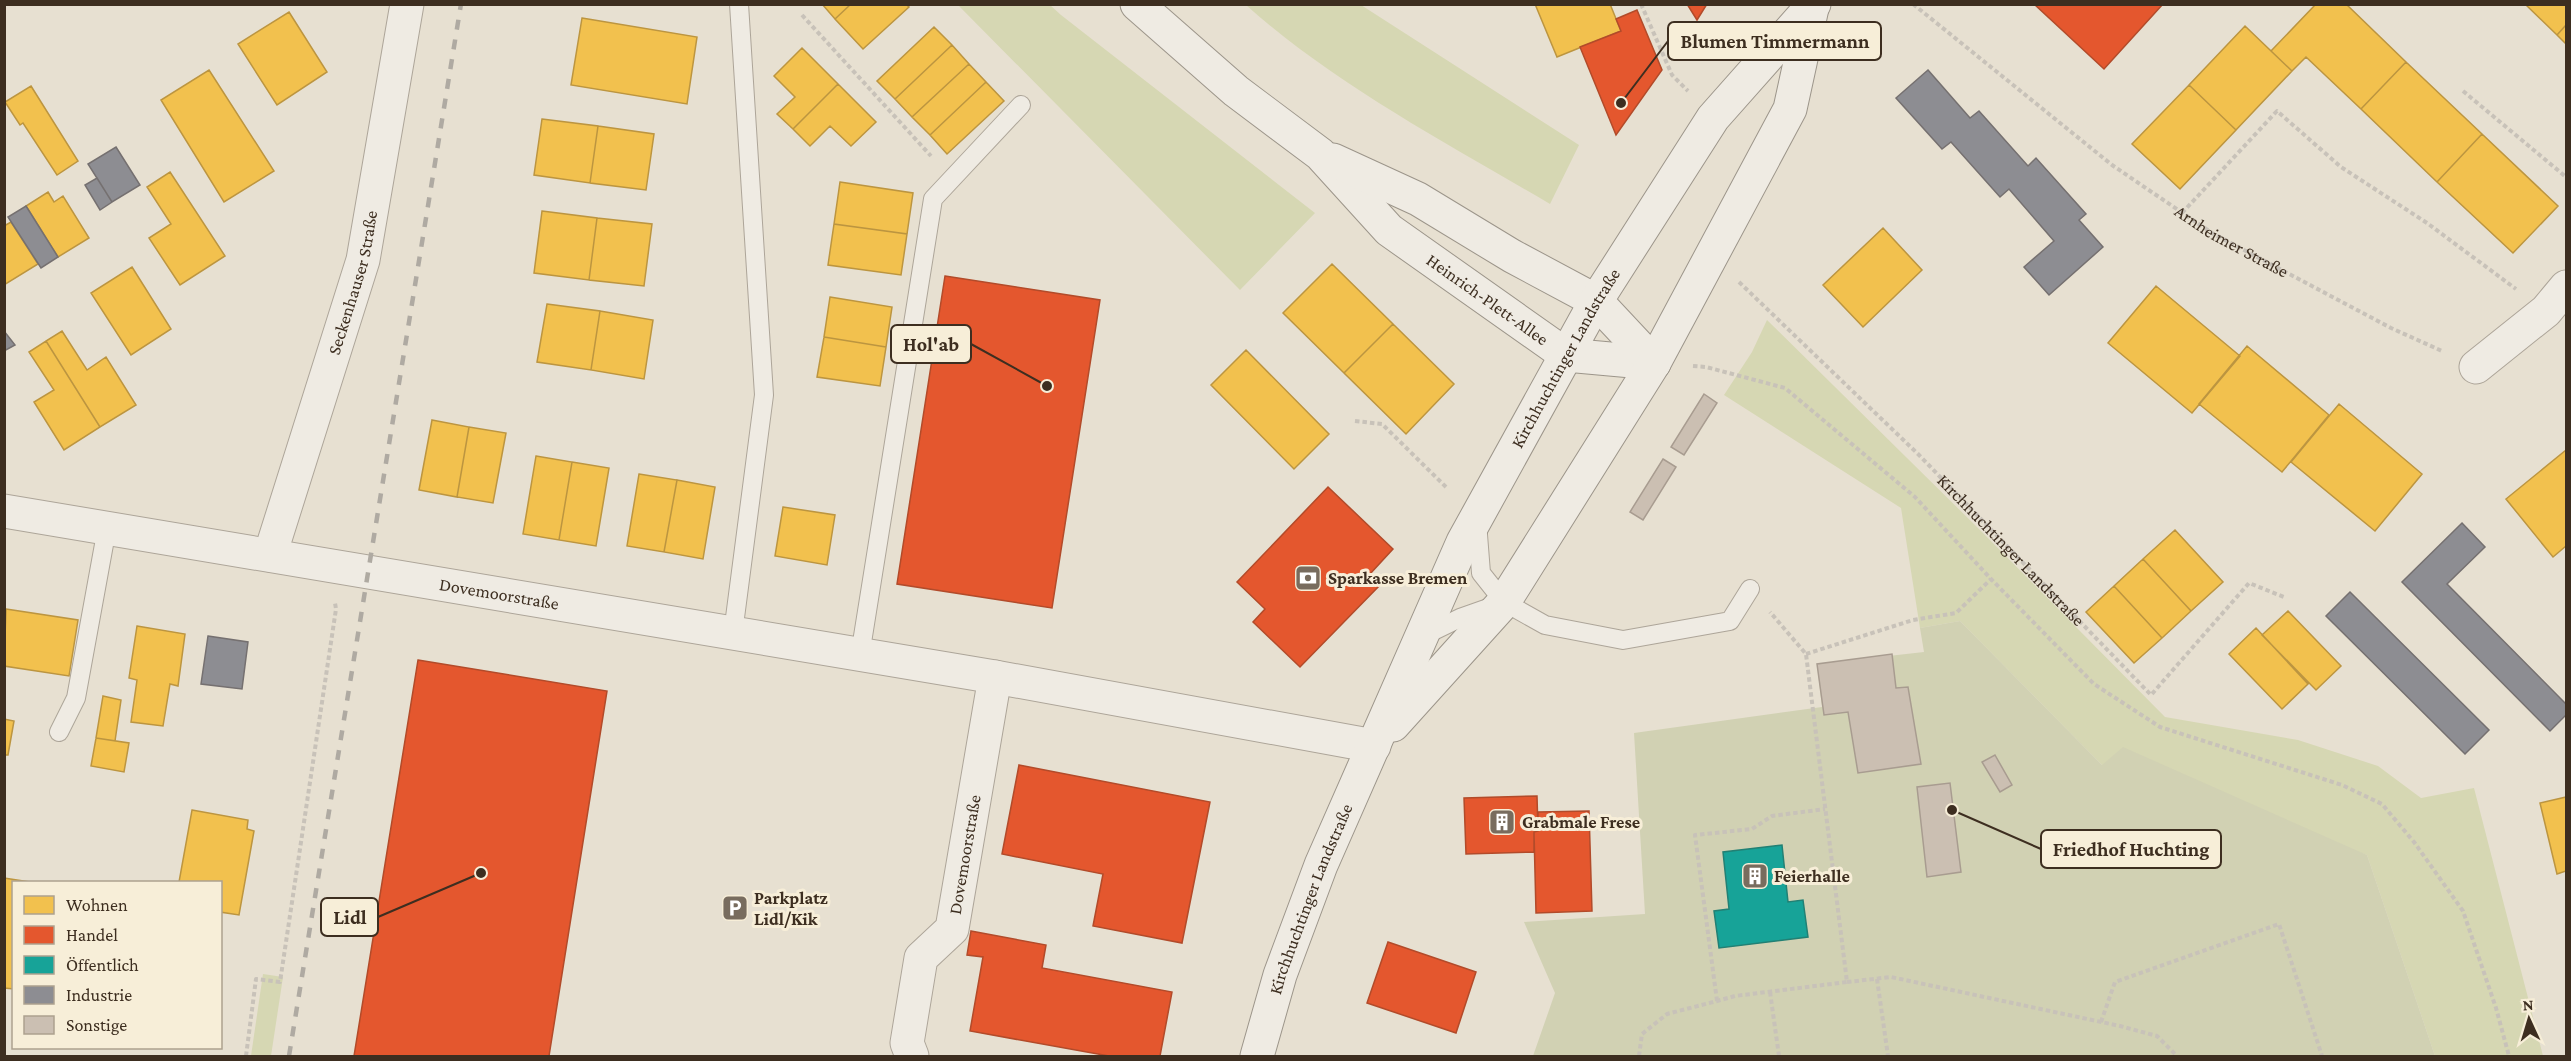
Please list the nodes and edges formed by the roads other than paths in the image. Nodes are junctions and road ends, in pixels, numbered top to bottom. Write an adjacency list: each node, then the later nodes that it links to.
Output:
1 (407, 4): 15 (main road, Seckenhauser Straße)
2 (739, 4): 18 (lane)
3 (1137, 4): 6 (main road, Heinrich-Plett-Allee)
4 (1813, 5): 8 (main road, Kirchhuchtinger Landstraße); 10 (main road, Kirchhuchtinger Landstraße)
5 (1021, 105): 20 (lane)
6 (1320, 154): 8 (main road, Heinrich-Plett-Allee); 9 (main road, Heinrich-Plett-Allee)
7 (2556, 299): 11 (main road)
8 (1596, 300): 9 (main road, Kirchhuchtinger Landstraße); 10 (main road, Heinrich-Plett-Allee)
9 (1566, 355): 10 (main road, Heinrich-Plett-Allee); 13 (main road, Kirchhuchtinger Landstraße)
10 (1654, 363): 17 (main road, Kirchhuchtinger Landstraße)
11 (2476, 367)
12 (4, 511): 14 (main road, Dovemoorstraße)
13 (1477, 517): 17 (lane); 19 (main road, Kirchhuchtinger Landstraße)
14 (107, 528): 15 (main road, Dovemoorstraße); 22 (lane)
15 (270, 555): 18 (main road, Dovemoorstraße)
16 (1750, 589): 17 (lane)
17 (1504, 602): 19 (lane); 23 (main road, Kirchhuchtinger Landstraße)
18 (734, 633): 20 (main road, Dovemoorstraße)
19 (1422, 636): 23 (main road, Kirchhuchtinger Landstraße)
20 (860, 655): 21 (main road, Dovemoorstraße)
21 (994, 677): 23 (main road, Dovemoorstraße); 24 (main road, Dovemoorstraße)
22 (59, 732)
23 (1374, 746): 25 (main road, Kirchhuchtinger Landstraße)
24 (912, 1056)
25 (1257, 1056)

